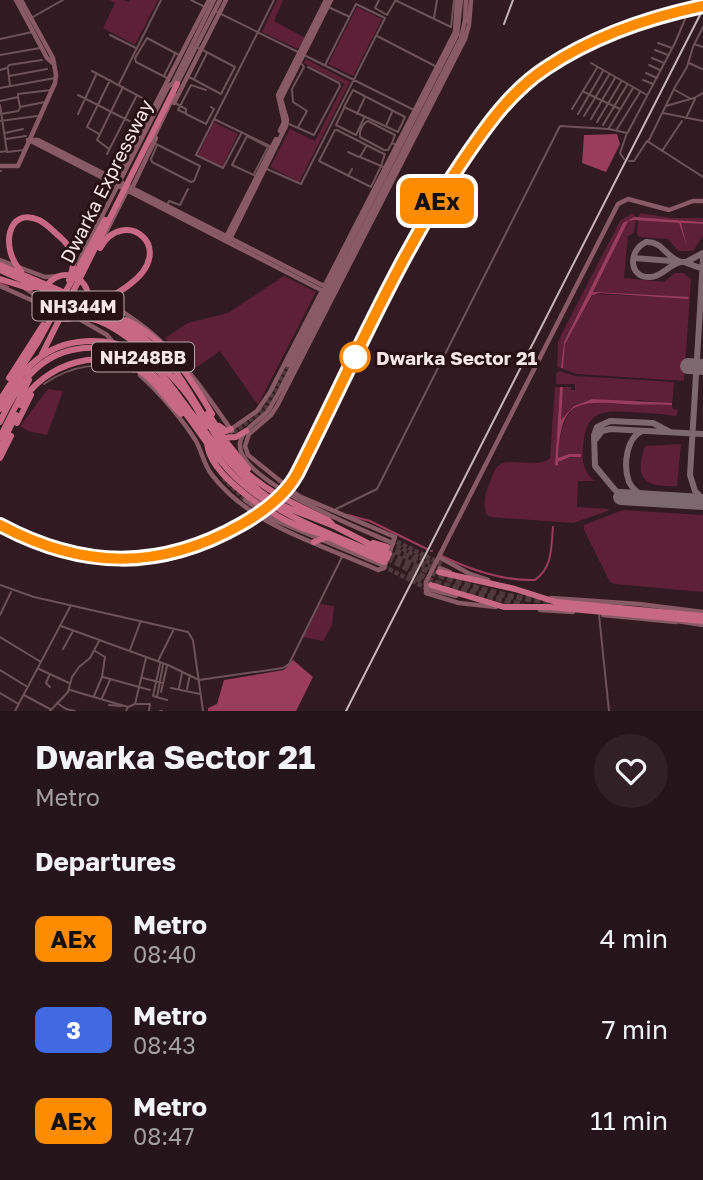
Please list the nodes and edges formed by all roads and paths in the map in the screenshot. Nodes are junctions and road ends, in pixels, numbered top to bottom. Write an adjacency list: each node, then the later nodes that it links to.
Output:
1 (18, 0): 19 (street)
2 (63, 0): 19 (street)
3 (161, 0): 34 (street)
4 (191, 0): 17 (street)
5 (209, 0): 17 (street)
6 (214, 0): 17 (street)
7 (220, 0): 17 (street)
8 (226, 0): 17 (street)
9 (274, 0): 25 (street)
10 (329, 0): 16 (street); 39 (street)
11 (379, 0): 12 (street)
12 (395, 0): 20 (street)
13 (437, 0): 20 (street)
14 (462, 0): 21 (street); 22 (street)
15 (693, 0): 35 (street)
16 (328, 6): 18 (street); 39 (street)
17 (212, 10): 25 (street); 31 (street); 38 (street); 74 (street)
18 (349, 17): 27 (street); 49 (street)
19 (29, 19): 24 (street); 48 (street)
20 (434, 19): 22 (street)
21 (467, 21): 190 (street); 198 (street)
22 (456, 27): 52 (street); 118 (street)
23 (703, 28): 30 (street)
24 (33, 32): 28 (street); 33 (street)
25 (257, 32): 39 (street); 127 (street)
26 (110, 35): 34 (street)
27 (376, 36): 52 (street); 72 (street)
28 (0, 39)
29 (658, 43): 35 (street)
30 (694, 44): 32 (street); 45 (street)
31 (199, 47): 37 (street); 67 (street); 74 (street)
32 (703, 47)
33 (42, 48): 40 (street); 48 (street)
34 (137, 48): 79 (street)
35 (673, 48): 41 (street)
36 (655, 50): 41 (street)
37 (208, 52): 51 (street); 71 (street)
38 (178, 54): 74 (street); 74 (street)
39 (301, 54): 44 (street); 49 (street); 158 (street)
40 (0, 55)
41 (669, 55): 47 (street)
42 (652, 58): 47 (street)
43 (42, 60): 55 (street)
44 (299, 62): 137 (street); 143 (street)
45 (688, 62): 59 (street); 85 (street)
46 (591, 63): 54 (street)
47 (665, 63): 62 (street)
48 (55, 64): 69 (street)
49 (325, 65): 72 (street)
50 (649, 65): 62 (street)
51 (200, 66): 56 (street); 71 (street)
52 (436, 66): 118 (street)
53 (308, 67): 132 (street)
54 (598, 67): 60 (street); 89 (street)
55 (7, 68): 57 (street); 66 (street)
56 (204, 68)
57 (0, 69)
58 (47, 69): 66 (street)
59 (702, 69)
60 (603, 70): 65 (street); 94 (street)
61 (92, 71): 64 (street)
62 (662, 71): 70 (street)
63 (646, 73): 70 (street)
64 (97, 74): 73 (street); 101 (street)
65 (610, 74): 68 (street); 100 (street)
66 (9, 76): 81 (street)
67 (187, 76): 71 (street); 107 (street)
68 (615, 77): 76 (street); 103 (street)
69 (56, 78): 78 (street); 86 (street)
70 (658, 78): 80 (street)
71 (193, 79)
72 (354, 79): 111 (street); 118 (street)
73 (110, 80): 79 (street); 109 (street)
74 (170, 80): 126 (highway, Dwarka Expressway); 142 (street); 177 (street)
75 (643, 80): 80 (street)
76 (622, 81): 77 (street); 108 (street)
77 (628, 84): 84 (street); 114 (street)
78 (17, 85): 81 (street); 95 (street)
79 (119, 85): 82 (street)
80 (654, 85): 91 (street)
81 (10, 86): 83 (street)
82 (123, 87): 93 (street); 119 (street)
83 (0, 88)
84 (634, 88): 88 (street); 116 (street)
85 (674, 89): 102 (street); 112 (street)
86 (52, 90): 95 (street); 105 (street)
87 (206, 90): 96 (street)
88 (640, 91): 91 (street); 146 (street)
89 (583, 92): 94 (street); 115 (street)
90 (703, 93): 99 (street)
91 (649, 94): 148 (street)
92 (78, 95): 101 (street)
93 (137, 95): 104 (street); 131 (street)
94 (589, 95): 100 (street); 124 (street)
95 (18, 96): 106 (street); 113 (street)
96 (185, 96): 97 (street); 110 (street)
97 (191, 96)
98 (365, 96): 111 (street); 117 (street); 123 (street)
99 (695, 97): 102 (street); 134 (street)
100 (595, 98): 103 (street); 129 (street)
101 (85, 99): 109 (street); 122 (street)
102 (691, 99): 112 (street)
103 (602, 100): 108 (street); 133 (street)
104 (148, 101)
105 (46, 102): 113 (street); 125 (street)
106 (0, 103): 121 (street)
107 (174, 103): 110 (street); 155 (street)
108 (608, 104): 114 (street); 138 (street)
109 (98, 105): 119 (street); 149 (street)
110 (180, 106): 127 (street)
111 (342, 106): 123 (street); 130 (street); 170 (street)
112 (665, 106): 120 (street)
113 (20, 107): 121 (street)
114 (615, 107): 116 (street); 140 (street)
115 (572, 109)
116 (621, 110): 145 (street)
117 (393, 111): 139 (street); 141 (street)
118 (416, 111): 139 (street); 190 (street)
119 (111, 112): 131 (street); 149 (street)
120 (662, 112): 134 (street); 153 (street)
121 (1, 114): 135 (street)
122 (78, 114)
123 (357, 114): 130 (street)
124 (578, 114)
125 (40, 115): 135 (street); 152 (street)
126 (159, 115): 183 (highway, Dwarka Expressway); 191 (highway, Dwarka Expressway)
127 (213, 115): 147 (street); 147 (street)
128 (317, 116): 132 (street)
129 (584, 116)
130 (365, 117): 141 (street)
131 (125, 118): 142 (street); 159 (street)
132 (323, 119): 143 (street)
133 (591, 119)
134 (684, 119): 136 (street); 162 (street)
135 (1, 120): 151 (street)
136 (703, 121)
137 (287, 122): 143 (street); 170 (street)
138 (597, 122)
139 (404, 125): 141 (street); 156 (street)
140 (603, 125)
141 (385, 127)
142 (145, 128): 176 (street)
143 (298, 128)
144 (23, 129): 151 (street)
145 (609, 129): 146 (street); 216 (street)
146 (617, 130): 148 (street)
147 (242, 132): 158 (street)
148 (627, 132): 167 (street)
149 (100, 134): 159 (street)
150 (0, 137): 151 (street)
151 (5, 138): 152 (street); 154 (street); 161 (street)
152 (27, 138): 160 (street); 176 (street)
153 (648, 142): 162 (street); 168 (street)
154 (0, 144)
155 (155, 144): 155 (street); 177 (street)
156 (394, 144): 156 (street); 169 (street)
157 (367, 145): 166 (street); 169 (street); 174 (street)
158 (272, 147): 170 (street)
159 (109, 149): 165 (street)
160 (24, 150): 161 (street); 171 (street)
161 (7, 151): 163 (street)
162 (661, 151): 175 (street)
163 (0, 152)
164 (348, 152): 166 (street)
165 (107, 154)
166 (360, 158): 169 (street)
167 (624, 159)
168 (629, 161)
169 (383, 166): 174 (street); 190 (street)
170 (263, 167): 173 (street); 181 (street)
171 (1, 169)
172 (352, 169): 174 (street)
173 (255, 175): 173 (street); 181 (street)
174 (348, 177)
175 (703, 177)
176 (117, 182): 177 (street); 186 (street)
177 (129, 189): 180 (street); 181 (street); 187 (street)
178 (188, 189): 180 (street)
179 (703, 201): 221 (street)
180 (166, 206): 181 (street)
181 (227, 240): 190 (street)
182 (0, 262): 185 (street); 188 (highway, NH344M)
183 (87, 267): 193 (highway); 210 (highway, Dwarka Expressway)
184 (0, 275): 188 (highway, NH344M); 194 (street)
185 (60, 276): 186 (highway); 194 (highway)
186 (72, 276): 187 (highway)
187 (81, 281): 192 (highway)
188 (36, 284): 191 (highway); 193 (highway, NH344M); 201 (highway, NH344M)
189 (0, 286): 194 (street)
190 (326, 290): 198 (street); 207 (street)
191 (66, 292): 202 (highway, Dwarka Expressway)
192 (88, 296): 196 (highway); 207 (street); 209 (highway)
193 (75, 299): 195 (highway, NH344M)
194 (47, 307): 197 (highway); 202 (highway)
195 (104, 312): 209 (highway, NH344M); 209 (highway)
196 (77, 316): 197 (highway); 199 (street); 201 (highway)
197 (62, 319): 213 (highway)
198 (290, 371): 208 (street); 216 (street)
199 (139, 373): 200 (street); 217 (street)
200 (44, 384)
201 (181, 387): 206 (highway)
202 (0, 397)
203 (0, 409): 214 (highway, NH248BB)
204 (186, 416): 205 (highway, NH248BB); 212 (highway); 214 (highway, NH248BB)
205 (0, 422)
206 (205, 424): 209 (highway); 217 (highway)
207 (231, 429): 209 (highway); 211 (street)
208 (246, 430): 211 (highway)
209 (217, 432): 211 (highway); 214 (highway, NH344M)
210 (0, 437)
211 (238, 440): 216 (street)
212 (0, 448)
213 (0, 458)
214 (258, 489): 217 (highway, NH248BB); 217 (highway, NH344M)
215 (245, 500): 217 (street)
216 (335, 515): 219 (street); 220 (street)
217 (327, 536): 218 (highway, NH248BB); 219 (street); 220 (street)
218 (358, 545): 219 (highway, NH248BB); 219 (highway)
219 (387, 552)
220 (344, 554): 252 (street)
221 (439, 557): 227 (street); 230 (street)
222 (440, 568): 230 (highway)
223 (0, 585): 225 (street)
224 (430, 587): 227 (highway)
225 (11, 591): 226 (street); 229 (street)
226 (71, 605): 231 (street); 232 (street)
227 (504, 607): 228 (highway)
228 (599, 613): 230 (highway); 281 (street)
229 (0, 615)
230 (703, 619)
231 (140, 623): 234 (street); 239 (street)
232 (61, 626): 233 (street); 241 (street)
233 (74, 630): 236 (street); 237 (street)
234 (174, 630): 242 (street); 252 (street)
235 (0, 637): 241 (street)
236 (100, 640): 238 (street); 239 (street)
237 (63, 649)
238 (94, 651): 249 (street); 253 (street)
239 (130, 651): 240 (street)
240 (146, 657): 242 (street); 250 (street)
241 (41, 662): 244 (street)
242 (161, 663): 243 (street); 254 (street)
243 (168, 665): 246 (street); 254 (street)
244 (38, 669): 247 (street); 255 (street)
245 (0, 670): 255 (street)
246 (183, 671): 248 (street); 260 (street)
247 (50, 675): 253 (street); 256 (street)
248 (190, 675): 252 (street); 262 (street)
249 (102, 677): 251 (street); 267 (street)
250 (142, 677): 254 (street); 257 (street)
251 (110, 679): 257 (street); 268 (street)
252 (199, 680): 266 (street)
253 (69, 683): 259 (street)
254 (160, 683): 263 (street); 269 (street)
255 (27, 687): 265 (street)
256 (50, 687)
257 (139, 688): 261 (street); 272 (street)
258 (171, 688): 260 (street)
259 (69, 689): 267 (street); 270 (street)
260 (178, 689): 262 (street)
261 (150, 690)
262 (186, 690): 266 (street)
263 (161, 692)
264 (0, 693): 271 (street)
265 (24, 695): 271 (street); 276 (street)
266 (201, 695): 280 (street)
267 (94, 696): 268 (street)
268 (102, 698): 274 (street)
269 (167, 700)
270 (57, 702): 276 (street); 278 (street)
271 (19, 704): 277 (street)
272 (135, 704): 275 (street); 279 (street)
273 (109, 705): 274 (street)
274 (121, 705): 275 (street)
275 (127, 709)
276 (50, 710)
277 (15, 711)
278 (75, 711)
279 (149, 711)
280 (203, 711)
281 (610, 711)

